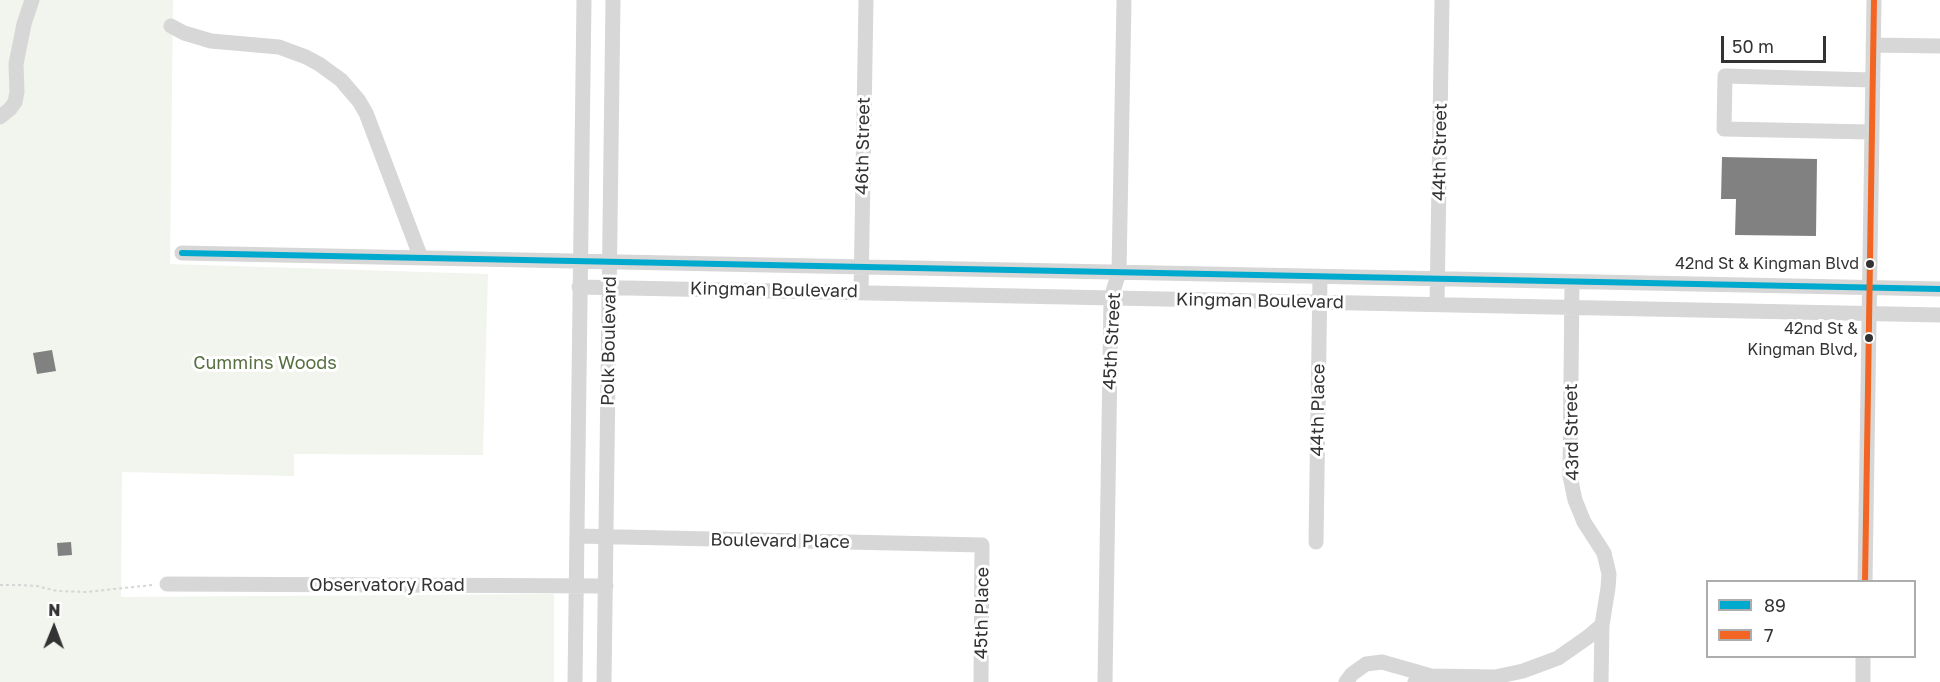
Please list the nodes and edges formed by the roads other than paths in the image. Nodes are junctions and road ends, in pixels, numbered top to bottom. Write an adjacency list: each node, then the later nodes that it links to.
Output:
1 (32, 0): 12 (street)
2 (584, 0): 16 (street, Polk Boulevard)
3 (614, 0): 17 (street, Polk Boulevard)
4 (866, 0): 18 (street, 46th Street)
5 (1124, 0): 19 (street, 45th Street)
6 (1442, 0): 21 (street, 44th Street)
7 (1874, 0): 9 (street)
8 (171, 26): 15 (street)
9 (1873, 45): 10 (street); 11 (street)
10 (1940, 46)
11 (1872, 80): 13 (street); 13 (street)
12 (0, 117)
13 (1872, 132): 25 (street)
14 (182, 254): 15 (street, Kingman Boulevard)
15 (422, 258): 16 (street, Kingman Boulevard)
16 (580, 261): 17 (street, Kingman Boulevard); 23 (street, Polk Boulevard)
17 (610, 262): 18 (street, Kingman Boulevard); 24 (street, Polk Boulevard)
18 (861, 267): 19 (street, Kingman Boulevard); 27 (street, 46th Street)
19 (1119, 272): 20 (street, Kingman Boulevard); 28 (street, 45th Street)
20 (1320, 277): 21 (street, Kingman Boulevard); 29 (street, 44th Place)
21 (1438, 279): 22 (street, Kingman Boulevard); 30 (street, 44th Street)
22 (1572, 282): 25 (street, Kingman Boulevard); 31 (street, 43rd Street)
23 (579, 287): 24 (street, Kingman Boulevard); 34 (street, Polk Boulevard)
24 (610, 287): 27 (street, Kingman Boulevard); 35 (street, Polk Boulevard)
25 (1869, 288): 26 (street, Kingman Boulevard); 32 (street)
26 (1940, 289)
27 (861, 292): 28 (street, Kingman Boulevard)
28 (1111, 297): 29 (street, Kingman Boulevard); 49 (street, 45th Street)
29 (1320, 302): 30 (street, Kingman Boulevard); 36 (street, 44th Place)
30 (1437, 304): 31 (street, Kingman Boulevard)
31 (1572, 307): 32 (street, Kingman Boulevard); 42 (street, 43rd Street)
32 (1869, 313): 33 (street, Kingman Boulevard); 38 (street)
33 (1940, 315)
34 (577, 536): 35 (street, Boulevard Place); 40 (street, Polk Boulevard)
35 (606, 537): 37 (street, Boulevard Place); 41 (street, Polk Boulevard)
36 (1316, 543)
37 (982, 545): 48 (street, 45th Place)
38 (1864, 580)
39 (167, 584): 40 (street, Observatory Road)
40 (576, 585): 41 (street, Observatory Road); 46 (street, Polk Boulevard)
41 (606, 586): 47 (street, Polk Boulevard)
42 (1602, 625): 45 (street); 53 (street, 43rd Street)
43 (1863, 658): 54 (street)
44 (1431, 676): 45 (street); 50 (street); 51 (street)
45 (1495, 676): 52 (street)
46 (575, 682)
47 (604, 682)
48 (981, 682)
49 (1105, 682)
50 (1346, 682)
51 (1415, 682)
52 (1512, 682)
53 (1601, 682)
54 (1863, 682)

